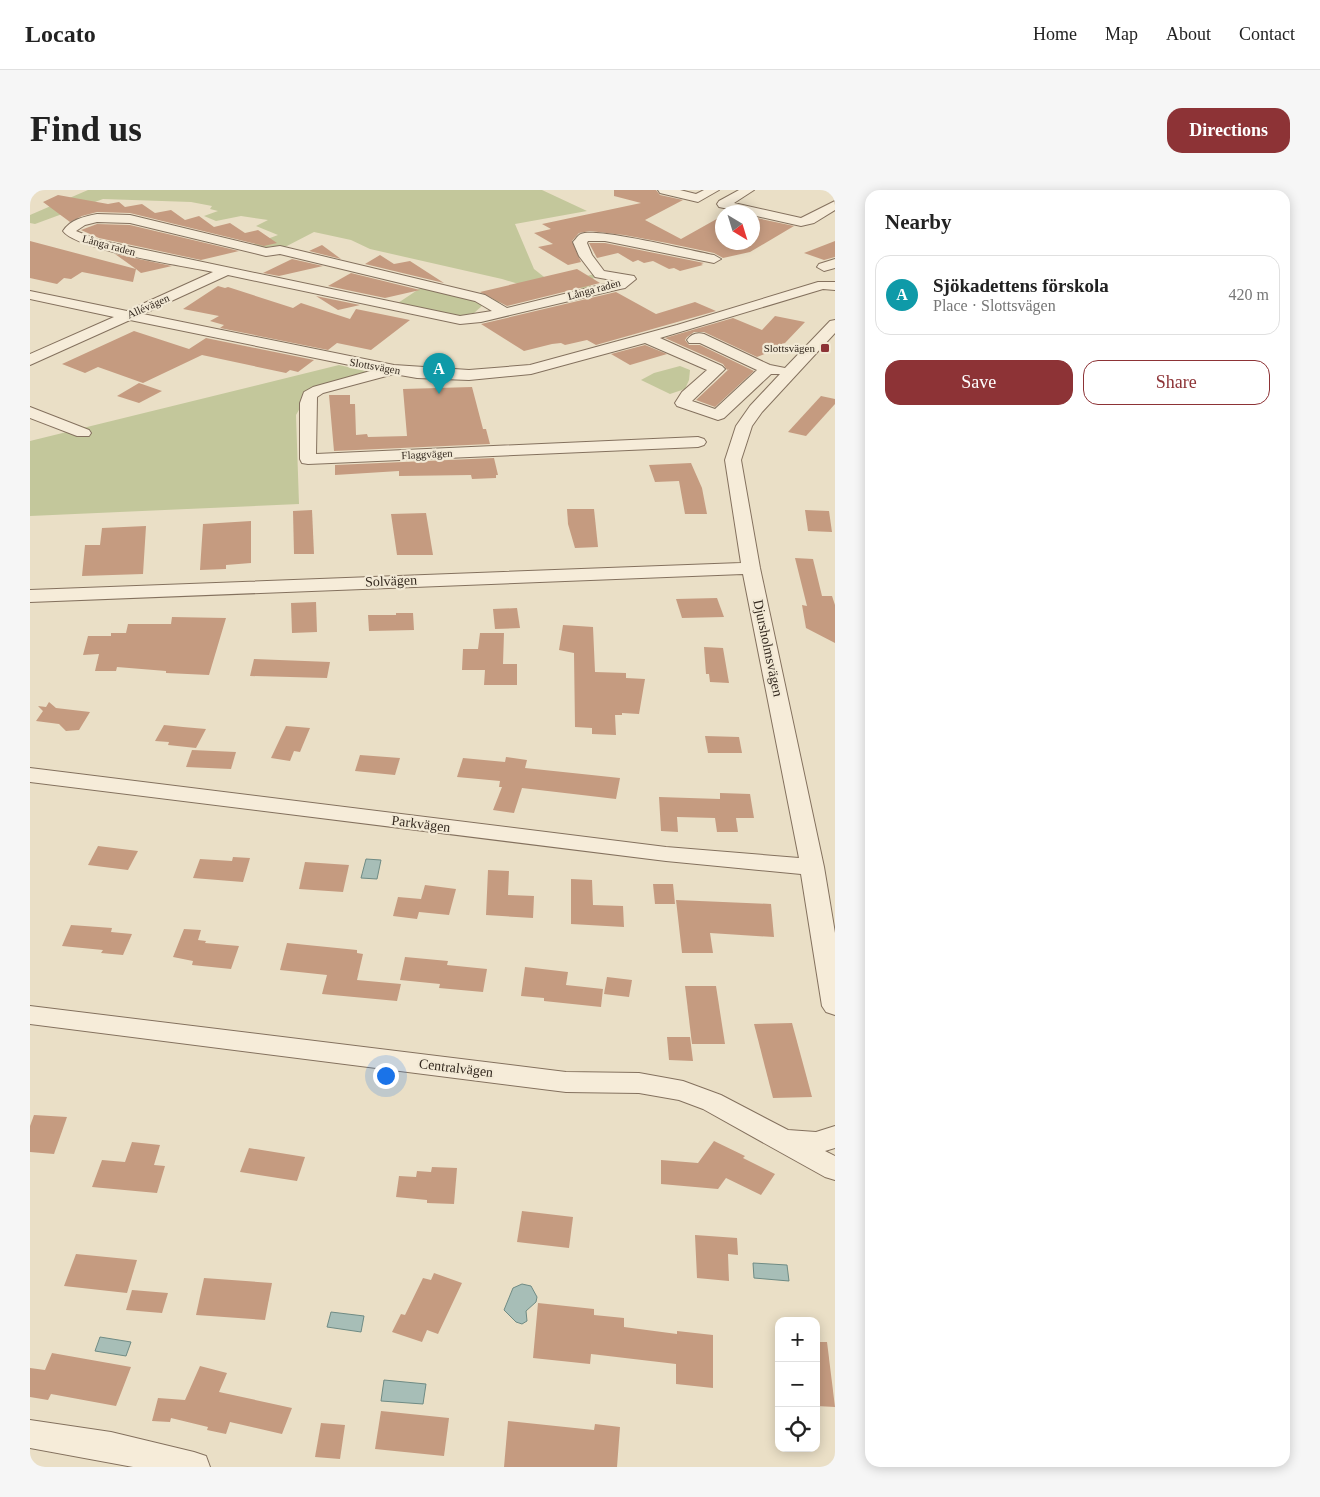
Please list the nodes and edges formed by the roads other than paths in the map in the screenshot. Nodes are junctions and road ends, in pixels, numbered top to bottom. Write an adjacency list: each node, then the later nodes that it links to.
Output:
1 (664, 190): 4 (street)
2 (713, 190): 4 (street)
3 (748, 190): 5 (street)
4 (698, 198): 5 (street)
5 (723, 204): 6 (street)
6 (835, 205)
7 (266, 252): 9 (street, Allévägen); 9 (street, Långa raden); 12 (street, Långa raden)
8 (714, 259): 12 (street, Långa raden)
9 (225, 272): 12 (street, Långa raden); 13 (street, Allévägen)
10 (835, 286): 15 (street, Slottsvägen)
11 (30, 295): 13 (street, Slottsvägen)
12 (504, 312)
13 (128, 315): 17 (street, Allévägen); 18 (street, Slottsvägen)
14 (835, 324): 22 (street, Djursholmsvägen)
15 (647, 338): 16 (street); 18 (street, Slottsvägen)
16 (694, 340)
17 (30, 360)
18 (394, 370): 21 (street, Flaggvägen)
19 (30, 412): 20 (street)
20 (84, 433)
21 (698, 442)
22 (751, 568): 23 (street, Solvägen); 25 (street, Djursholmsvägen)
23 (30, 596)
24 (30, 775): 25 (street, Parkvägen)
25 (812, 867): 26 (street, Djursholmsvägen)
26 (835, 1006)
27 (30, 1015): 29 (street, Centralvägen)
28 (835, 1139): 29 (street, Centralvägen); 30 (street)
29 (781, 1141): 31 (street, Centralvägen)
30 (835, 1162)
31 (835, 1169)
32 (30, 1434): 33 (street)
33 (194, 1467)

